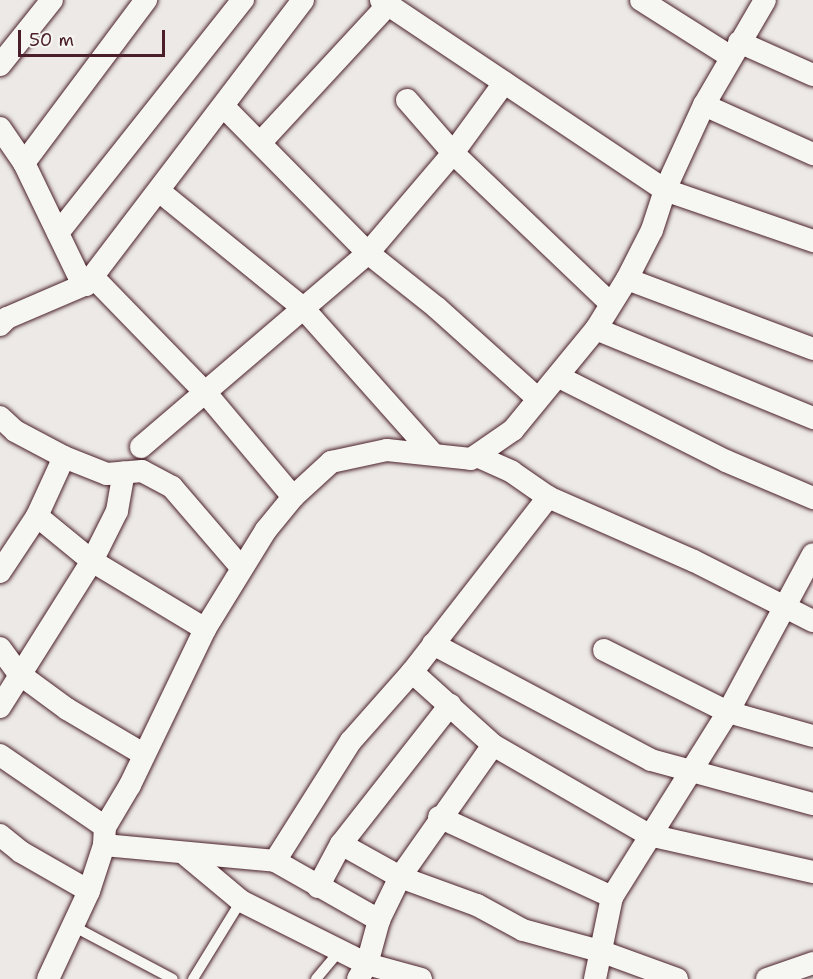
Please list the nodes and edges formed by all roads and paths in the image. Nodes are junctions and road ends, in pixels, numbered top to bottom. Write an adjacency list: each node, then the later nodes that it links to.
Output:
1 (52, 0): 9 (street)
2 (146, 0): 19 (street)
3 (243, 0): 22 (street)
4 (303, 0): 14 (street)
5 (641, 0): 8 (street)
6 (765, 0): 8 (street)
7 (385, 2): 11 (street); 16 (street)
8 (735, 49): 10 (street); 13 (street)
9 (0, 65)
10 (813, 75)
11 (504, 83): 17 (street); 20 (street)
12 (407, 100): 17 (street)
13 (704, 105): 18 (street); 20 (street)
14 (224, 107): 16 (street); 21 (street)
15 (0, 128): 19 (street)
16 (261, 142): 24 (street)
17 (453, 153): 24 (street); 27 (street)
18 (813, 154)
19 (24, 163): 22 (street)
20 (665, 190): 23 (street); 25 (street)
21 (159, 191): 26 (street); 28 (street)
22 (58, 233): 26 (street)
23 (813, 241)
24 (368, 253): 28 (street); 34 (street)
25 (627, 279): 27 (street); 31 (street)
26 (89, 281): 29 (street); 33 (street)
27 (610, 303): 30 (street)
28 (303, 308): 33 (street); 38 (street)
29 (0, 325)
30 (596, 329): 32 (street); 36 (street)
31 (813, 349)
32 (559, 377): 34 (street); 44 (street)
33 (205, 392): 37 (street); 42 (street)
34 (538, 399): 39 (street)
35 (0, 417): 40 (street)
36 (813, 418)
37 (141, 447)
38 (432, 453): 39 (street); 42 (street)
39 (479, 457): 43 (street)
40 (64, 458): 41 (street); 45 (street)
41 (124, 473): 47 (street); 48 (street)
42 (293, 497): 48 (street)
43 (548, 497): 50 (street); 53 (street)
44 (813, 498)
45 (37, 516): 47 (street); 49 (street)
46 (813, 554): 50 (street)
47 (92, 561): 52 (street); 57 (street)
48 (240, 566): 52 (street)
49 (0, 572)
50 (786, 608): 51 (street); 60 (street)
51 (813, 621)
52 (205, 629): 63 (street)
53 (434, 644): 56 (street); 65 (street)
54 (0, 648): 57 (street)
55 (604, 650): 60 (street)
56 (412, 672): 58 (street); 73 (street)
57 (18, 673): 59 (street); 63 (street)
58 (450, 705): 62 (street); 71 (street)
59 (0, 707)
60 (728, 712): 61 (street); 65 (street)
61 (812, 733)
62 (493, 745): 67 (street); 69 (street)
63 (143, 754): 70 (street)
64 (0, 755): 70 (street)
65 (691, 772): 66 (street); 69 (street)
66 (813, 804)
67 (439, 817): 75 (street); 78 (street)
68 (0, 835): 77 (street)
69 (649, 835): 74 (street); 78 (street)
70 (105, 836): 72 (street); 77 (street)
71 (341, 844): 75 (street); 76 (street)
72 (186, 855): 73 (street); 79 (street)
73 (275, 861): 76 (street)
74 (813, 872)
75 (400, 877): 80 (street); 83 (street)
76 (318, 887): 80 (street)
77 (89, 891): 81 (street)
78 (612, 897): 83 (street)
79 (241, 901): 82 (street); 89 (lane)
80 (379, 920): 85 (street)
81 (71, 924): 87 (street); 88 (lane)
82 (340, 950): 85 (street); 90 (lane)
83 (600, 951): 92 (street); 93 (street)
84 (813, 963): 86 (street)
85 (362, 972): 91 (street)
86 (779, 977)
87 (48, 979)
88 (173, 979)
89 (193, 979)
90 (316, 979)
91 (421, 979)
92 (595, 979)
93 (677, 979)

